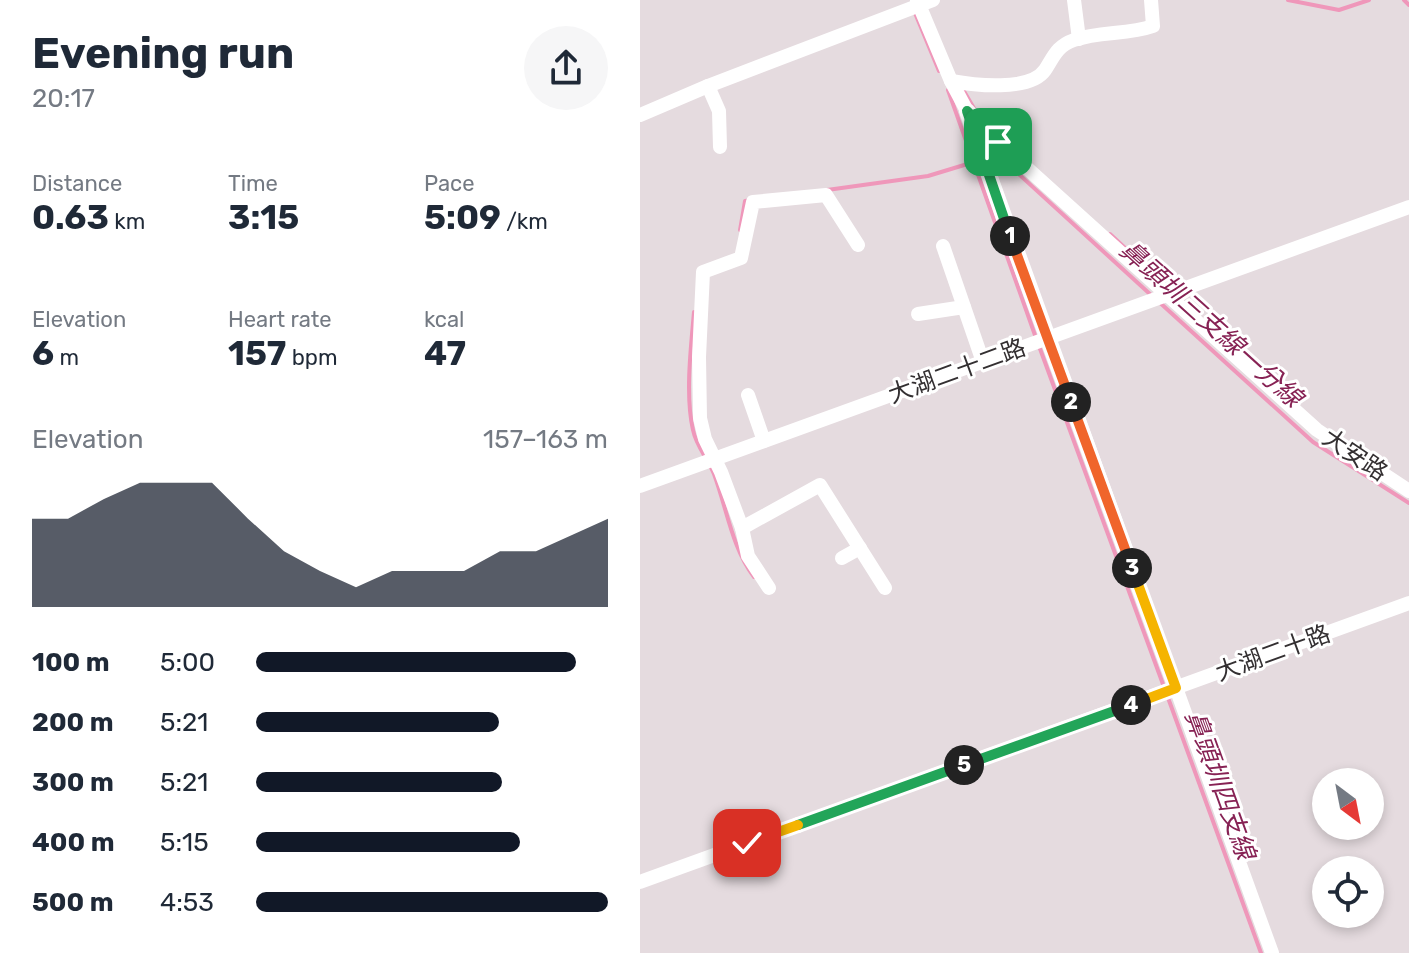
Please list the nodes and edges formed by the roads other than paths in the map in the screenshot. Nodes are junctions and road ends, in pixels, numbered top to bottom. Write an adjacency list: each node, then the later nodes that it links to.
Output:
1 (1074, 0): 4 (street)
2 (1151, 0): 4 (street)
3 (923, 2): 5 (street, 大安路); 6 (street)
4 (1079, 39): 5 (street)
5 (951, 81): 7 (street, 大安路)
6 (708, 86): 8 (street); 9 (street)
7 (967, 111): 13 (street, 大安路); 16 (street)
8 (640, 115)
9 (720, 147)
10 (1409, 207): 13 (street, 大湖二十二路)
11 (858, 245): 20 (street)
12 (943, 246): 14 (street)
13 (1169, 294): 16 (street, 大湖二十二路); 22 (street, 大安路)
14 (964, 307): 15 (street); 17 (street)
15 (918, 314)
16 (1048, 338): 17 (street, 大湖二十二路); 29 (street)
17 (983, 362): 19 (street, 大湖二十二路)
18 (748, 395): 19 (street)
19 (764, 441): 20 (street, 大湖二十二路)
20 (713, 460): 21 (street, 大湖二十二路); 23 (street)
21 (640, 486)
22 (1409, 491)
23 (742, 528): 24 (street); 26 (street)
24 (860, 548): 25 (street); 27 (street)
25 (842, 558)
26 (769, 588)
27 (885, 588)
28 (1409, 603): 29 (street, 大湖二十路)
29 (1176, 688): 30 (street, 大湖二十路); 31 (street)
30 (640, 882)
31 (1272, 953)

